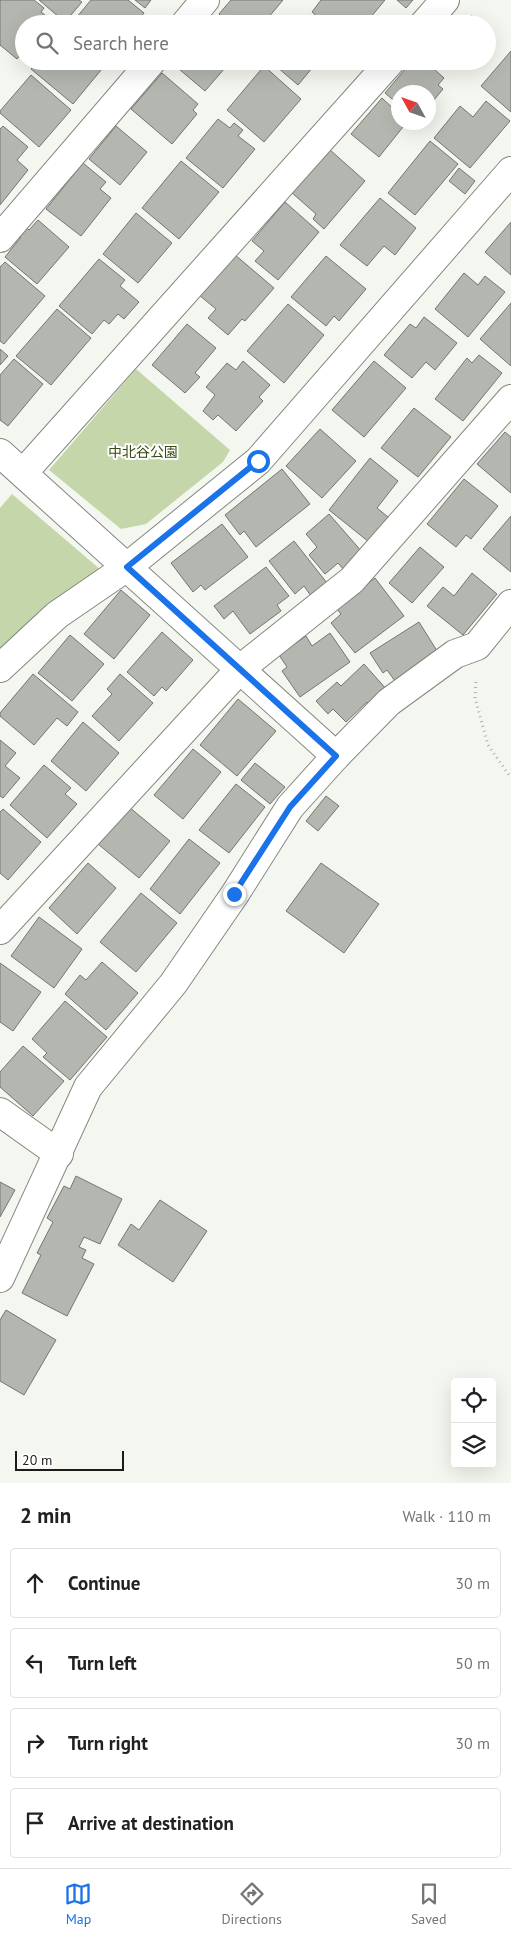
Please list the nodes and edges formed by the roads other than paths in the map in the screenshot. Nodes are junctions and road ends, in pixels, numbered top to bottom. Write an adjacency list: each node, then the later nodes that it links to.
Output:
1 (206, 0): 3 (street)
2 (445, 0): 4 (street)
3 (193, 15)
4 (432, 15)
5 (144, 70): 8 (street)
6 (383, 70): 11 (street)
7 (511, 171): 12 (street)
8 (0, 238)
9 (511, 399): 15 (street)
10 (0, 453): 11 (street)
11 (23, 473): 12 (street)
12 (127, 567): 14 (street); 15 (street)
13 (511, 604): 16 (street)
14 (0, 668)
15 (240, 669): 16 (street); 17 (street)
16 (336, 756): 19 (street)
17 (0, 930)
18 (0, 1112): 19 (street)
19 (58, 1154): 20 (street)
20 (0, 1278)

